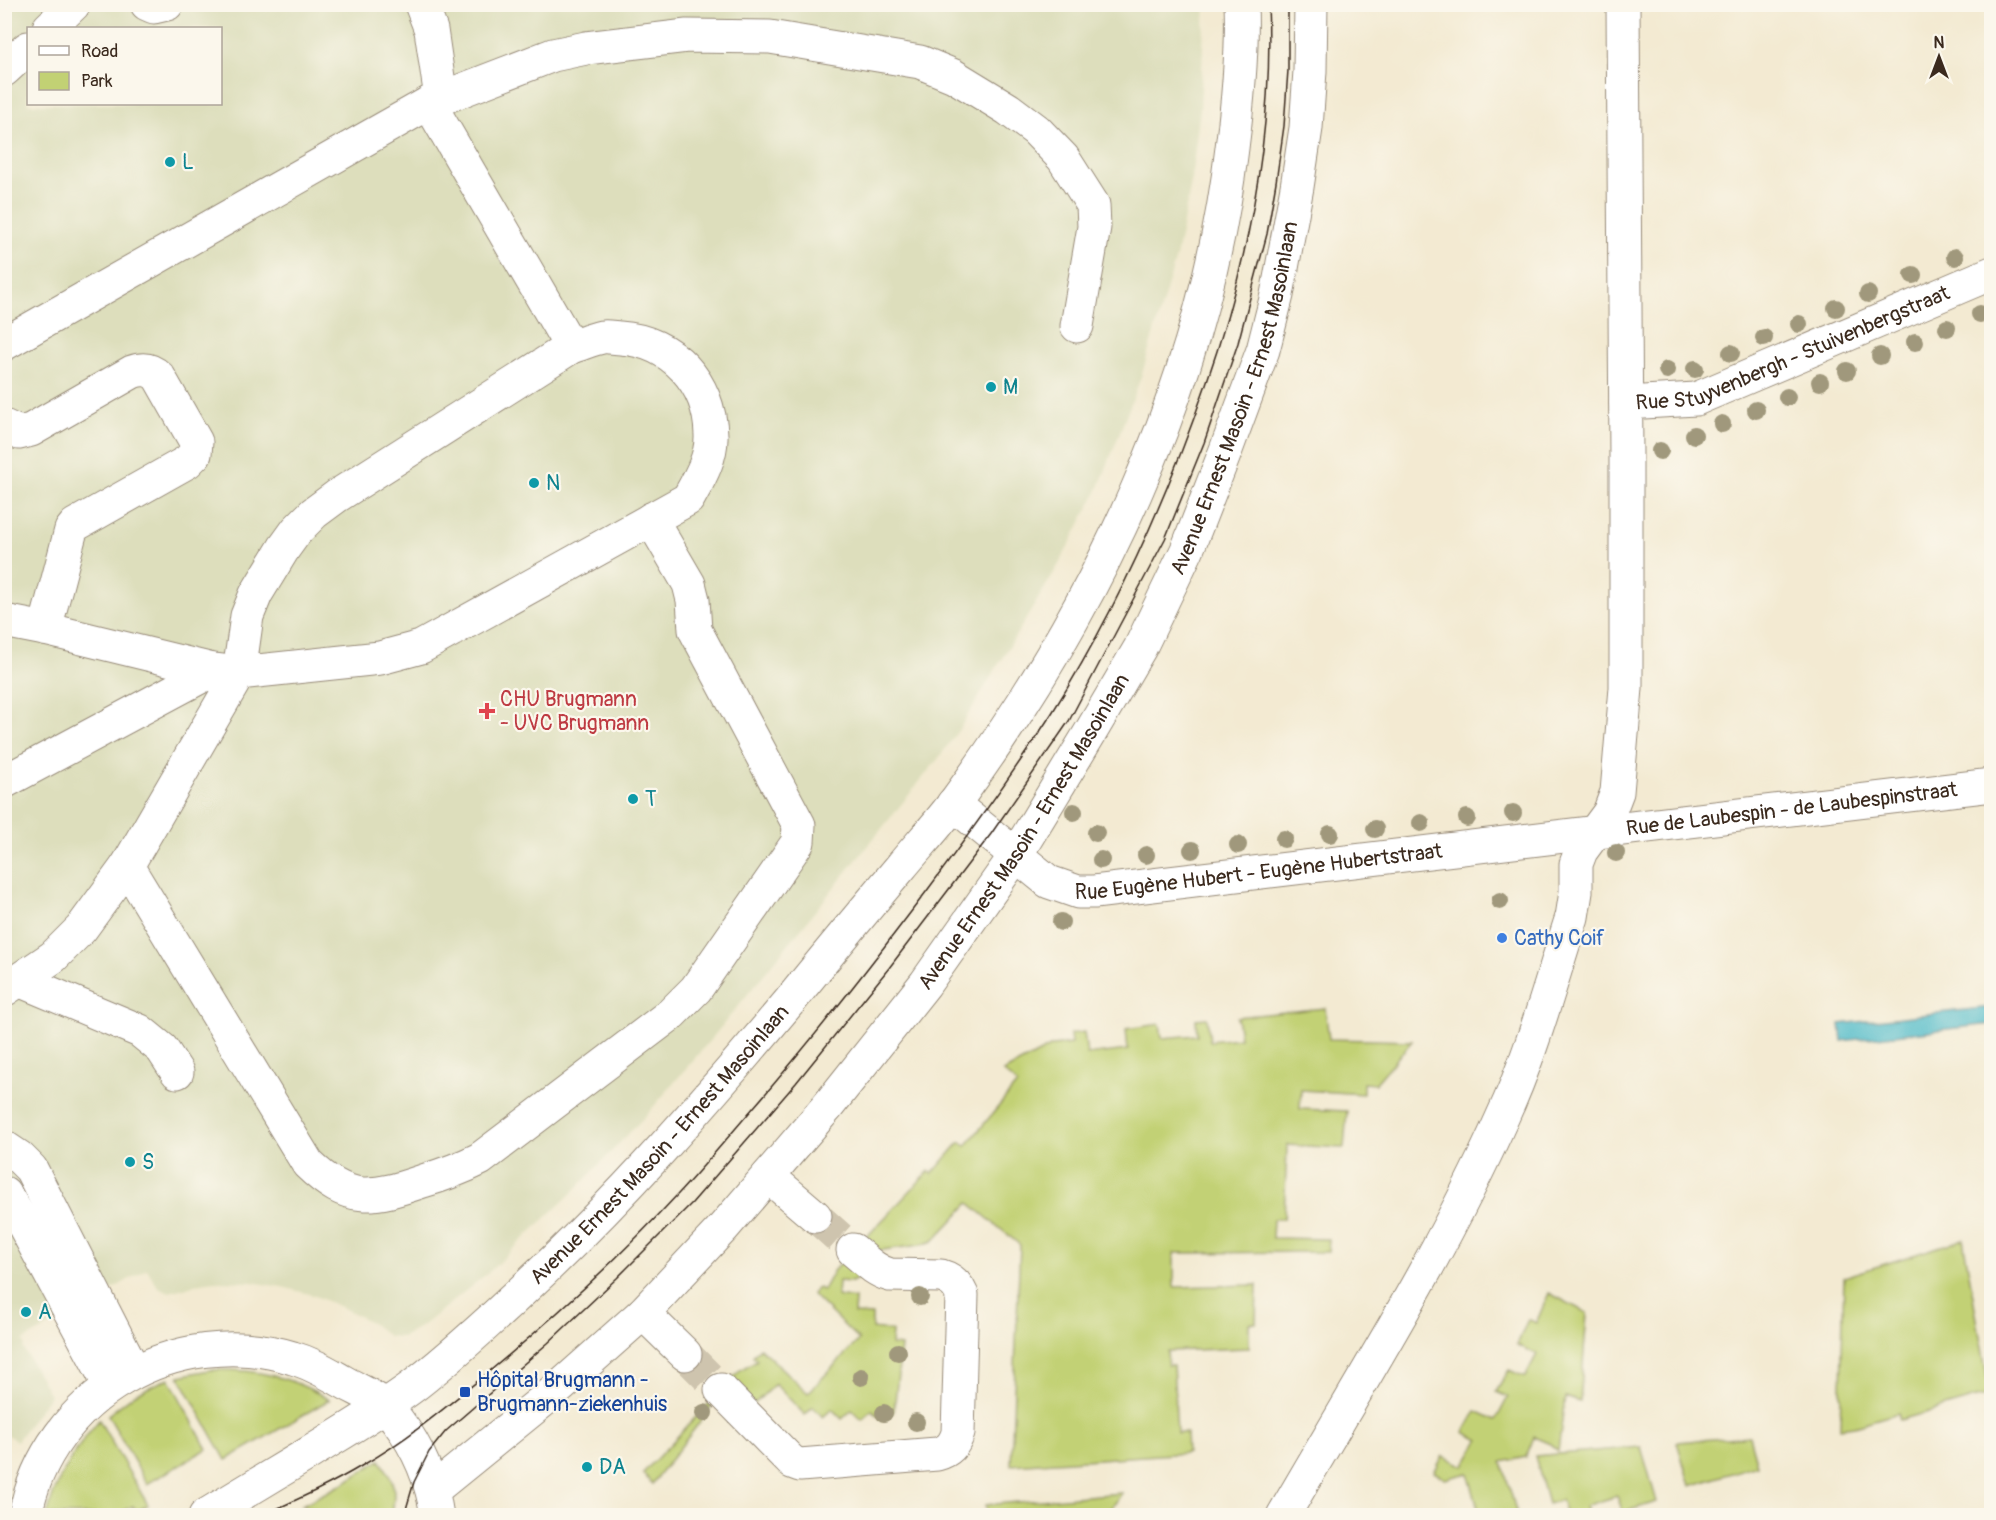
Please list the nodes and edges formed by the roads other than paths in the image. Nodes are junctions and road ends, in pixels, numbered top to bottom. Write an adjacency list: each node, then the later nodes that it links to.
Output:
1 (74, 4): 8 (street)
2 (147, 4): 3 (street)
3 (167, 4)
4 (421, 4): 11 (street)
5 (1241, 4): 24 (street, Avenue Ernest Masoin - Ernest Masoinlaan)
6 (1311, 4): 26 (street, Avenue Ernest Masoin - Ernest Masoinlaan)
7 (1623, 4): 16 (street)
8 (50, 27)
9 (27, 49): 10 (street)
10 (4, 70)
11 (435, 100): 13 (street); 14 (street); 15 (street)
12 (1992, 273): 16 (street, Rue Stuyvenbergh - Stuivenbergstraat)
13 (1077, 326)
14 (4, 344)
15 (571, 347): 18 (street); 21 (street)
16 (1626, 403): 25 (street)
17 (4, 426): 20 (street)
18 (651, 519): 21 (street); 27 (street)
19 (4, 621): 20 (street)
20 (45, 629): 21 (street)
21 (226, 672): 22 (street); 27 (street)
22 (4, 782)
23 (1992, 785): 25 (street, Rue de Laubespin - de Laubespinstraat)
24 (953, 804): 26 (street, Rue Eugène Hubert - Eugène Hubertstraat); 39 (street, Avenue Ernest Masoin - Ernest Masoinlaan)
25 (1593, 833): 26 (street, Rue Eugène Hubert - Eugène Hubertstraat); 43 (street)
26 (1016, 855): 31 (street, Avenue Ernest Masoin - Ernest Masoinlaan)
27 (127, 866): 28 (street)
28 (12, 985): 29 (street)
29 (177, 1072)
30 (4, 1147): 37 (street)
31 (768, 1176): 33 (street); 35 (street, Avenue Ernest Masoin - Ernest Masoinlaan)
32 (4, 1193): 37 (street)
33 (815, 1216)
34 (853, 1250): 38 (street)
35 (643, 1313): 36 (street); 40 (street, Avenue Ernest Masoin - Ernest Masoinlaan)
36 (685, 1354)
37 (122, 1378): 39 (street); 41 (street)
38 (721, 1390)
39 (386, 1406): 40 (street); 42 (street, Avenue Ernest Masoin - Ernest Masoinlaan)
40 (435, 1503)
41 (25, 1515)
42 (206, 1515)
43 (1283, 1515)

